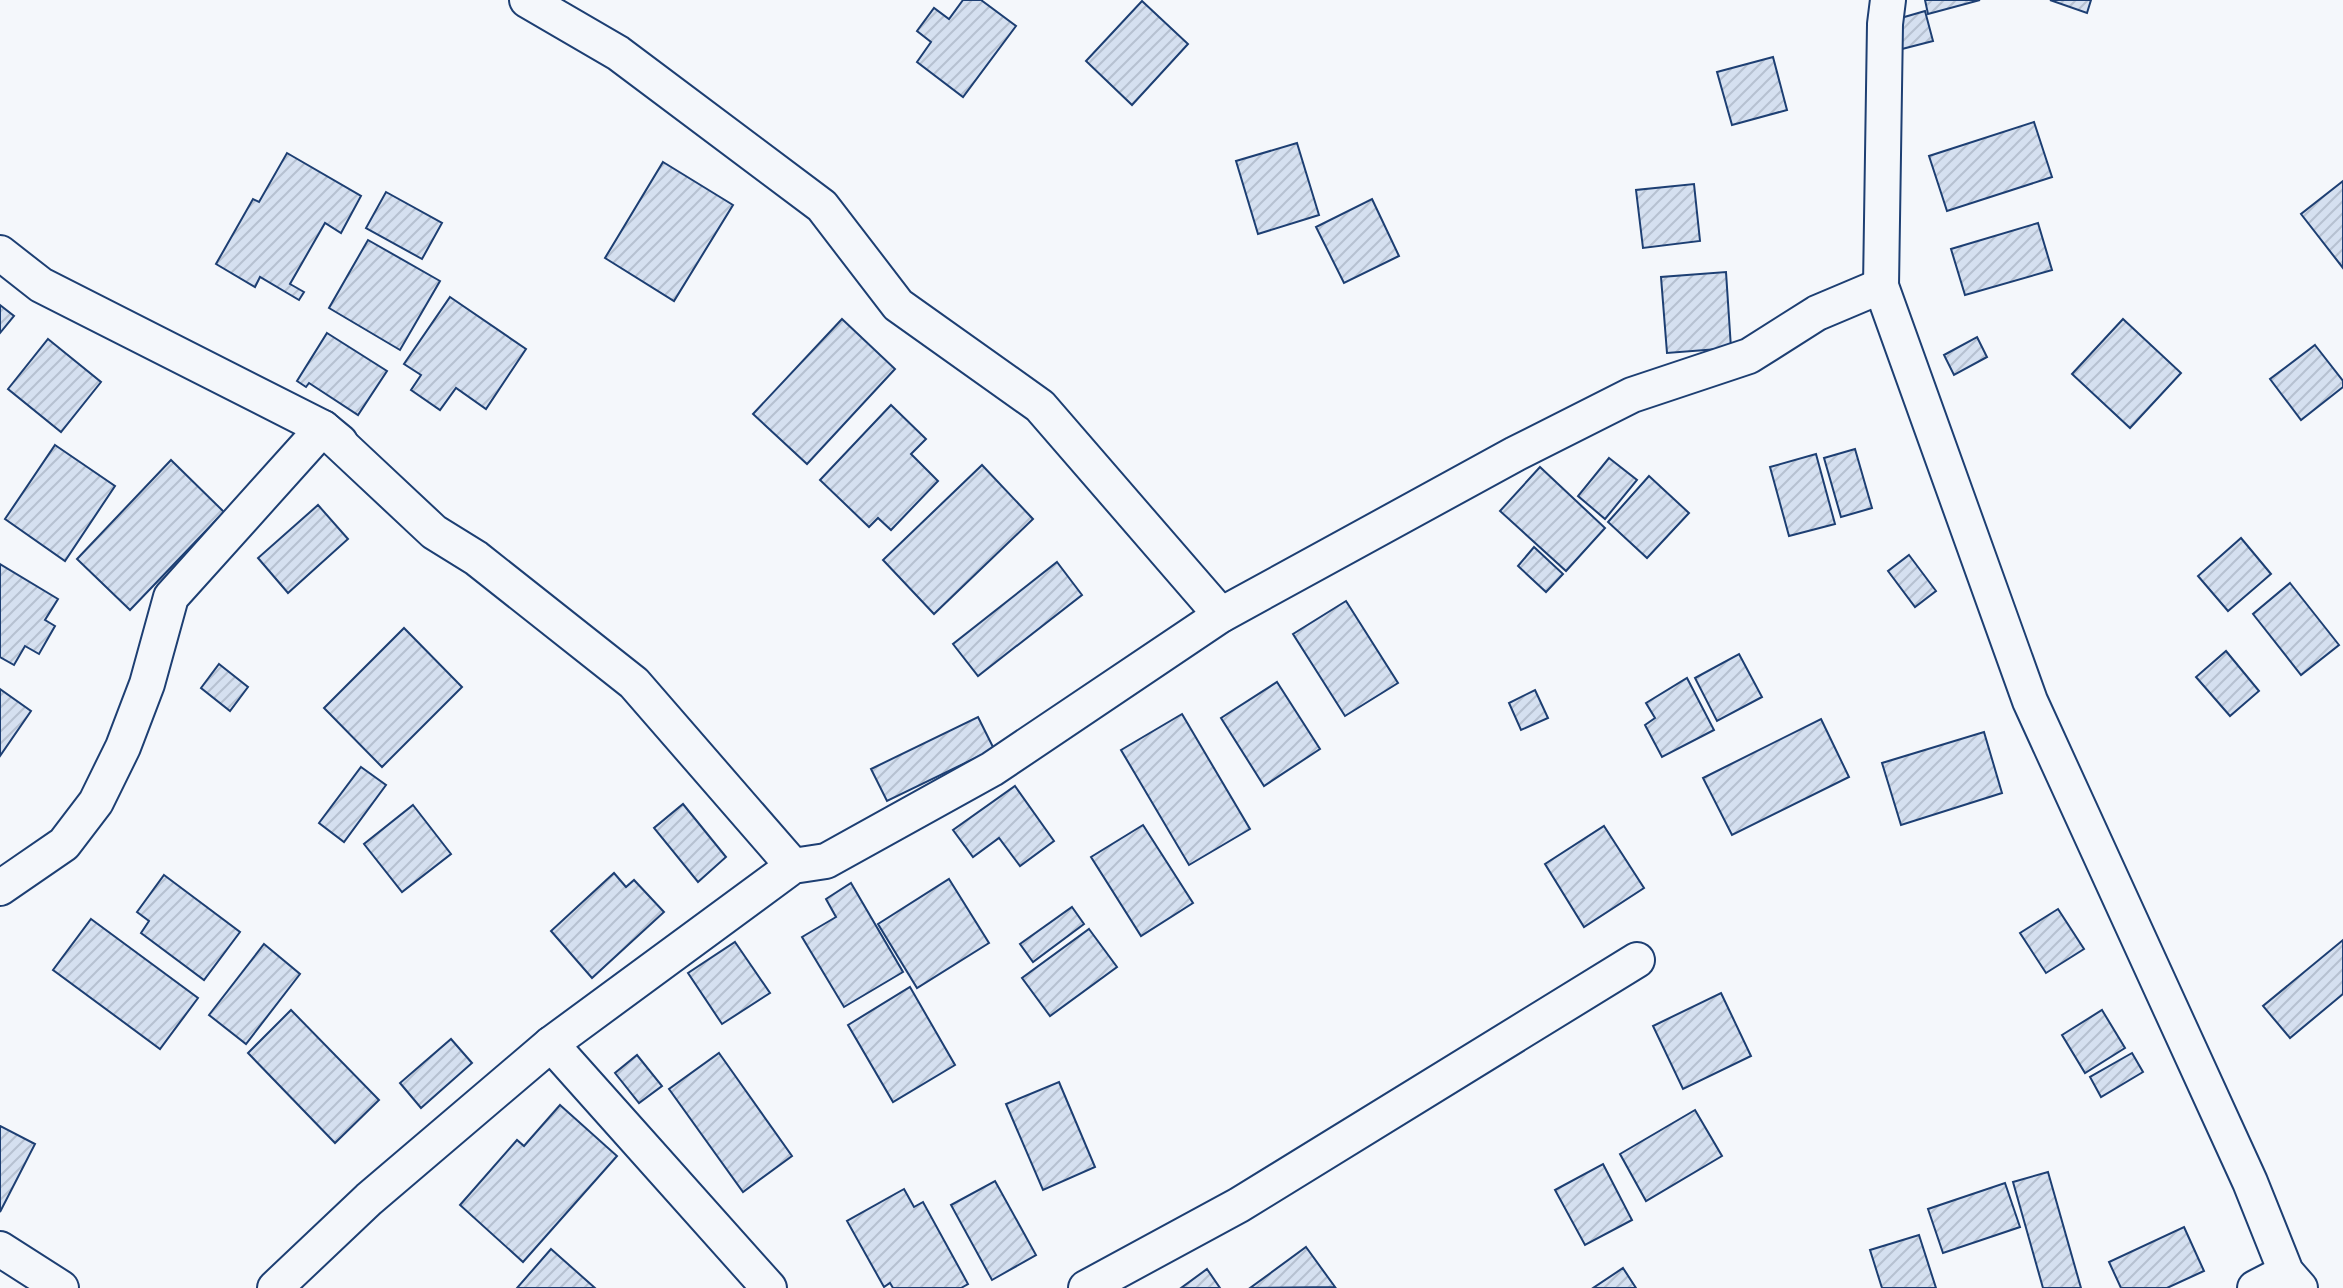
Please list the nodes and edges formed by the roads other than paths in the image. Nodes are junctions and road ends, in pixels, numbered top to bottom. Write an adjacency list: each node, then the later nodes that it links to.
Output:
1 (527, 0): 6 (street)
2 (1888, 0): 4 (street)
3 (0, 253): 5 (street)
4 (1881, 286): 6 (street); 12 (street)
5 (323, 428): 7 (street); 8 (street)
6 (1221, 615): 7 (street)
7 (793, 866): 10 (street)
8 (0, 888)
9 (1637, 960): 16 (street)
10 (551, 1044): 14 (street); 15 (street)
11 (0, 1249): 13 (street)
12 (2293, 1280): 17 (street)
13 (61, 1288)
14 (275, 1288)
15 (769, 1288)
16 (1086, 1288)
17 (2255, 1288)

